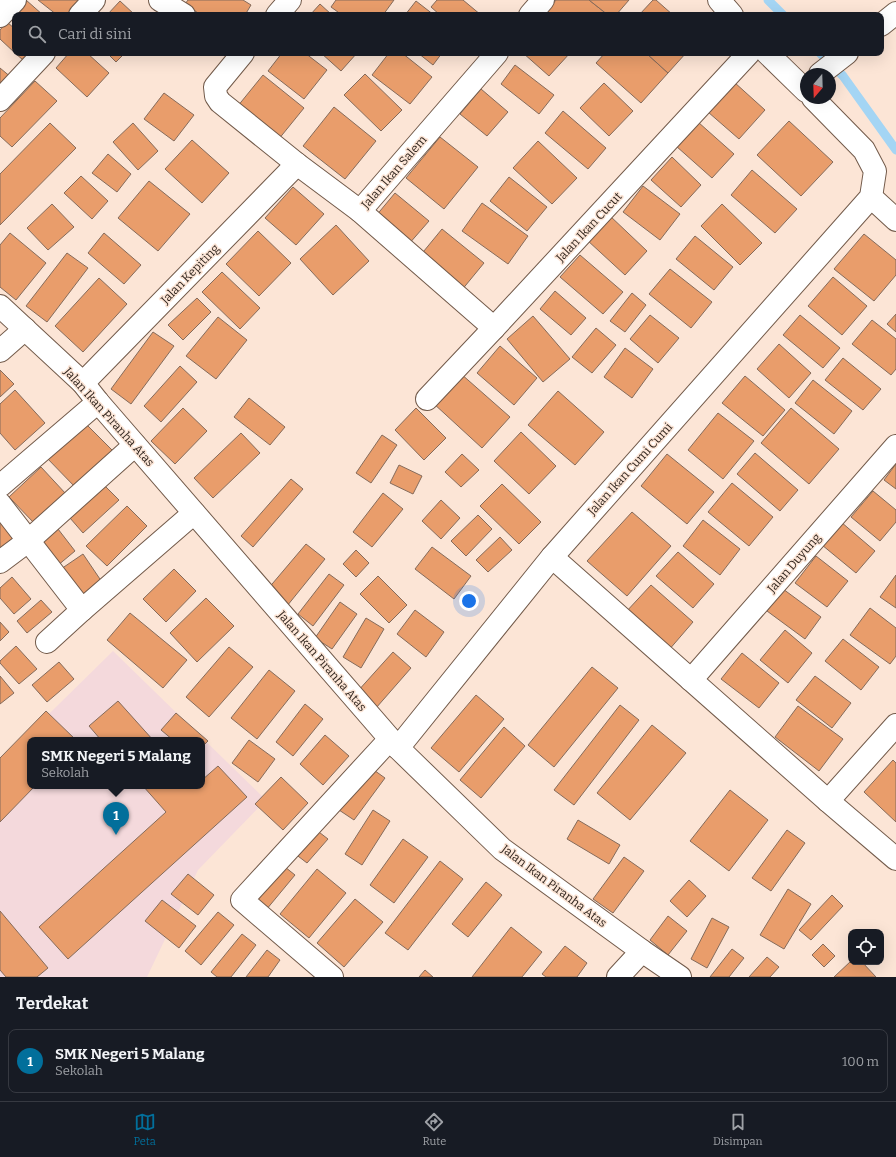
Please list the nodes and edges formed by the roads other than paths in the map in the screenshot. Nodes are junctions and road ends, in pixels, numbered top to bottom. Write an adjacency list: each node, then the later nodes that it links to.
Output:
1 (14, 0): 11 (street)
2 (94, 0): 6 (street)
3 (160, 0): 7 (street)
4 (543, 0): 8 (street)
5 (719, 0): 9 (street)
6 (83, 12)
7 (179, 12)
8 (533, 12)
9 (729, 12)
10 (896, 13): 12 (street)
11 (0, 16)
12 (884, 23)
13 (41, 56): 21 (street)
14 (240, 56): 23 (street)
15 (494, 56): 25 (street, Jalan Ikan Salem)
16 (746, 56): 28 (street, Jalan Ikan Cucut)
17 (771, 56): 20 (street)
18 (844, 56): 19 (street)
19 (831, 68)
20 (800, 76)
21 (0, 100)
22 (827, 104): 24 (street)
23 (297, 164): 25 (street); 31 (street, Jalan Kepiting)
24 (871, 198): 26 (street); 40 (street, Jalan Ikan Cumi Cumi)
25 (360, 211): 28 (street, Jalan Ikan Salem)
26 (896, 220)
27 (0, 306): 29 (street, Jalan Ikan Piranha Atas)
28 (494, 328): 32 (street, Jalan Ikan Cucut)
29 (26, 329): 30 (street); 31 (street, Jalan Ikan Piranha Atas)
30 (0, 351)
31 (83, 383): 33 (street, Jalan Ikan Piranha Atas)
32 (426, 399)
33 (98, 402): 34 (street, Jalan Ikan Piranha Atas); 36 (street)
34 (135, 445): 38 (street, Jalan Ikan Piranha Atas); 39 (street)
35 (896, 446): 44 (street, Jalan Duyung)
36 (0, 486)
37 (0, 504): 39 (street)
38 (194, 513): 42 (street); 46 (street, Jalan Ikan Piranha Atas)
39 (28, 540): 41 (street); 42 (street)
40 (552, 557): 44 (street); 46 (street, Jalan Ikan Cumi Cumi)
41 (0, 562)
42 (82, 610): 43 (street)
43 (47, 642)
44 (692, 680): 47 (street)
45 (896, 725): 47 (street)
46 (394, 744): 49 (street, Jalan Ikan Piranha Atas); 50 (street, Jalan Ikan Cumi Cumi)
47 (828, 801): 48 (street)
48 (896, 859)
49 (642, 951): 51 (street); 52 (street, Jalan Ikan Piranha Atas)
50 (332, 977)
51 (618, 977)
52 (680, 977)

